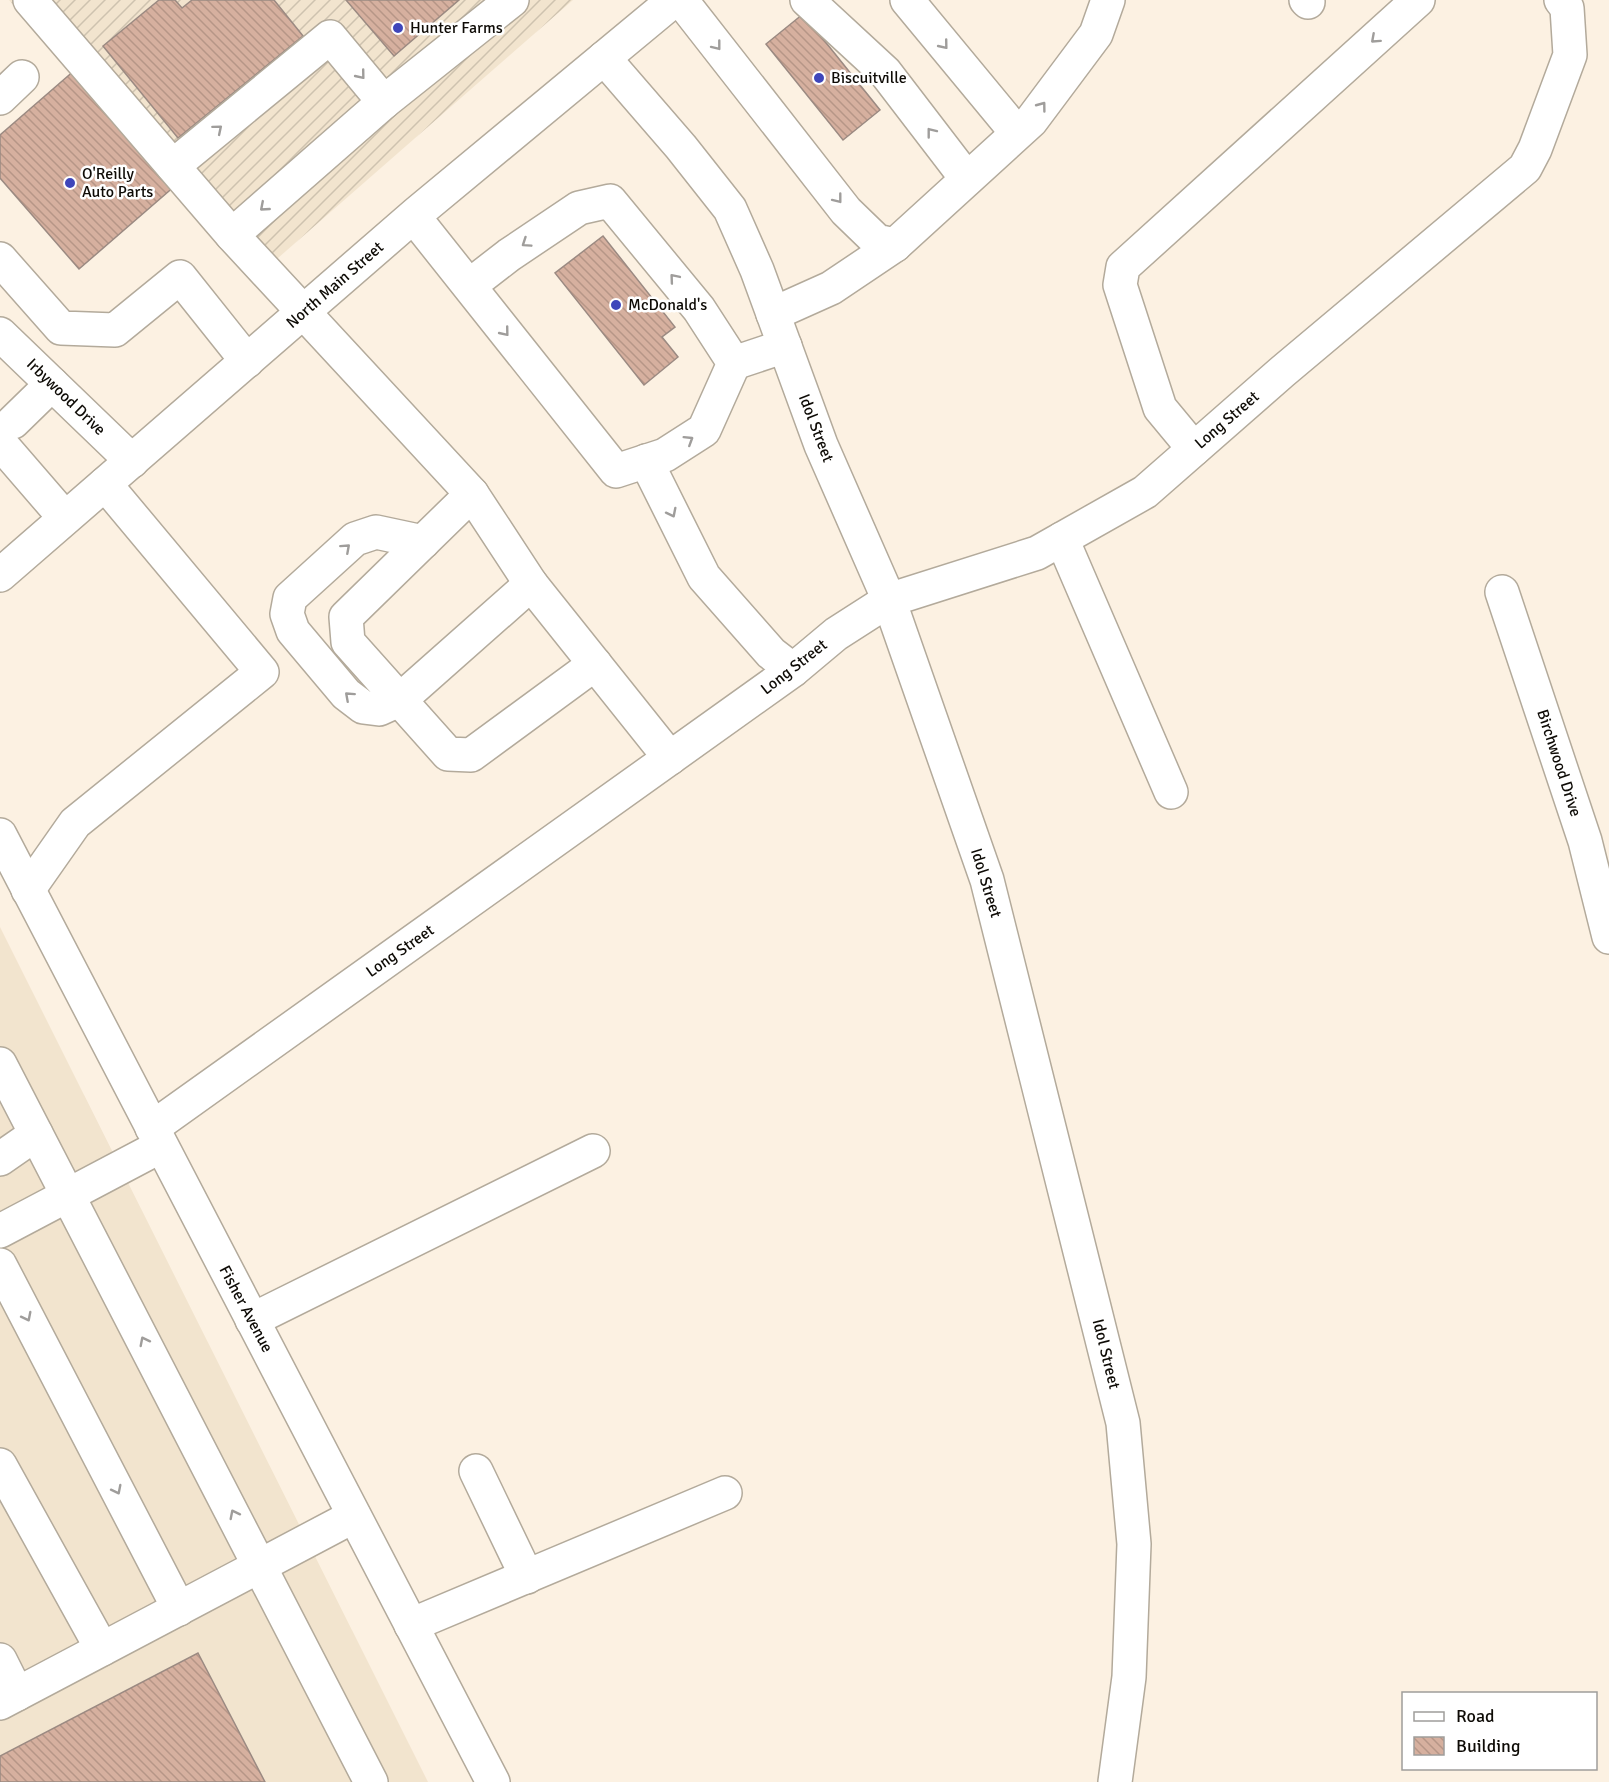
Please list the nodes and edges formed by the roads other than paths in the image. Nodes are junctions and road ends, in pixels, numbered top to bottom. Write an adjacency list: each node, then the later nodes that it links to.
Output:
1 (30, 0): 13 (street)
2 (512, 0): 11 (street)
3 (674, 0): 10 (street, North Main Street)
4 (681, 0): 17 (street, one-way to 17)
5 (807, 0): 14 (street, one-way to 5)
6 (907, 0): 12 (street, one-way to 12)
7 (1108, 0): 12 (street, one-way to 7)
8 (1418, 0): 28 (street, one-way to 28)
9 (1568, 3): 28 (street, Long Street)
10 (604, 58): 15 (street, North Main Street); 21 (street, Idol Street)
11 (384, 102): 13 (street, one-way to 11); 16 (street, one-way to 16)
12 (1017, 133): 14 (street)
13 (173, 166): 16 (street)
14 (967, 179): 17 (street)
15 (414, 217): 19 (street); 20 (street, North Main Street)
16 (231, 235): 20 (street)
17 (895, 245): 21 (street)
18 (0, 259): 24 (street)
19 (469, 286): 25 (street, one-way to 19); 30 (street, one-way to 30)
20 (304, 312): 24 (street, North Main Street); 32 (street)
21 (773, 314): 23 (street, Idol Street)
22 (0, 334): 26 (street, Irbywood Drive)
23 (785, 346): 25 (street); 39 (street, Idol Street)
24 (247, 361): 29 (street, North Main Street)
25 (734, 363): 30 (street, one-way to 25)
26 (52, 384): 27 (street); 29 (street, Irbywood Drive)
27 (4, 430): 33 (street)
28 (1194, 449): 34 (street, Long Street)
29 (132, 460): 31 (street, North Main Street)
30 (646, 461): 41 (street, one-way to 41)
31 (105, 484): 33 (street, North Main Street); 47 (street)
32 (472, 494): 35 (street); 37 (street)
33 (65, 518): 36 (street, North Main Street)
34 (1062, 539): 39 (street, Long Street); 44 (street)
35 (423, 542): 42 (street); 42 (street, one-way to 35)
36 (0, 575)
37 (531, 584): 40 (street); 42 (street)
38 (1502, 592): 46 (street, Birchwood Drive)
39 (889, 600): 41 (street, Long Street); 71 (street, Idol Street)
40 (595, 664): 42 (street); 43 (street)
41 (793, 670): 43 (street, Long Street)
42 (401, 699)
43 (670, 758): 51 (street, Long Street)
44 (1171, 792)
45 (0, 835): 47 (street, Fisher Avenue)
46 (1597, 837): 48 (street, Birchwood Drive)
47 (28, 890): 51 (street, Fisher Avenue)
48 (1609, 936)
49 (0, 1064): 50 (street)
50 (36, 1134): 53 (street); 54 (street)
51 (156, 1137): 54 (street, Long Street); 57 (street, Fisher Avenue)
52 (593, 1151): 57 (street)
53 (0, 1159)
54 (68, 1196): 55 (street, Long Street); 62 (street, one-way to 54)
55 (0, 1231)
56 (0, 1265): 64 (street, one-way to 64)
57 (252, 1320): 61 (street, Fisher Avenue)
58 (0, 1466): 66 (street)
59 (476, 1471): 63 (street)
60 (725, 1494): 63 (street)
61 (354, 1516): 62 (street); 65 (street, Fisher Avenue)
62 (261, 1566): 64 (street); 69 (street)
63 (527, 1577): 65 (street)
64 (179, 1609): 66 (street)
65 (411, 1625): 70 (street, Fisher Avenue)
66 (102, 1649): 68 (street)
67 (0, 1660): 68 (street)
68 (9, 1698)
69 (371, 1782)
70 (493, 1782)
71 (1115, 1782)

